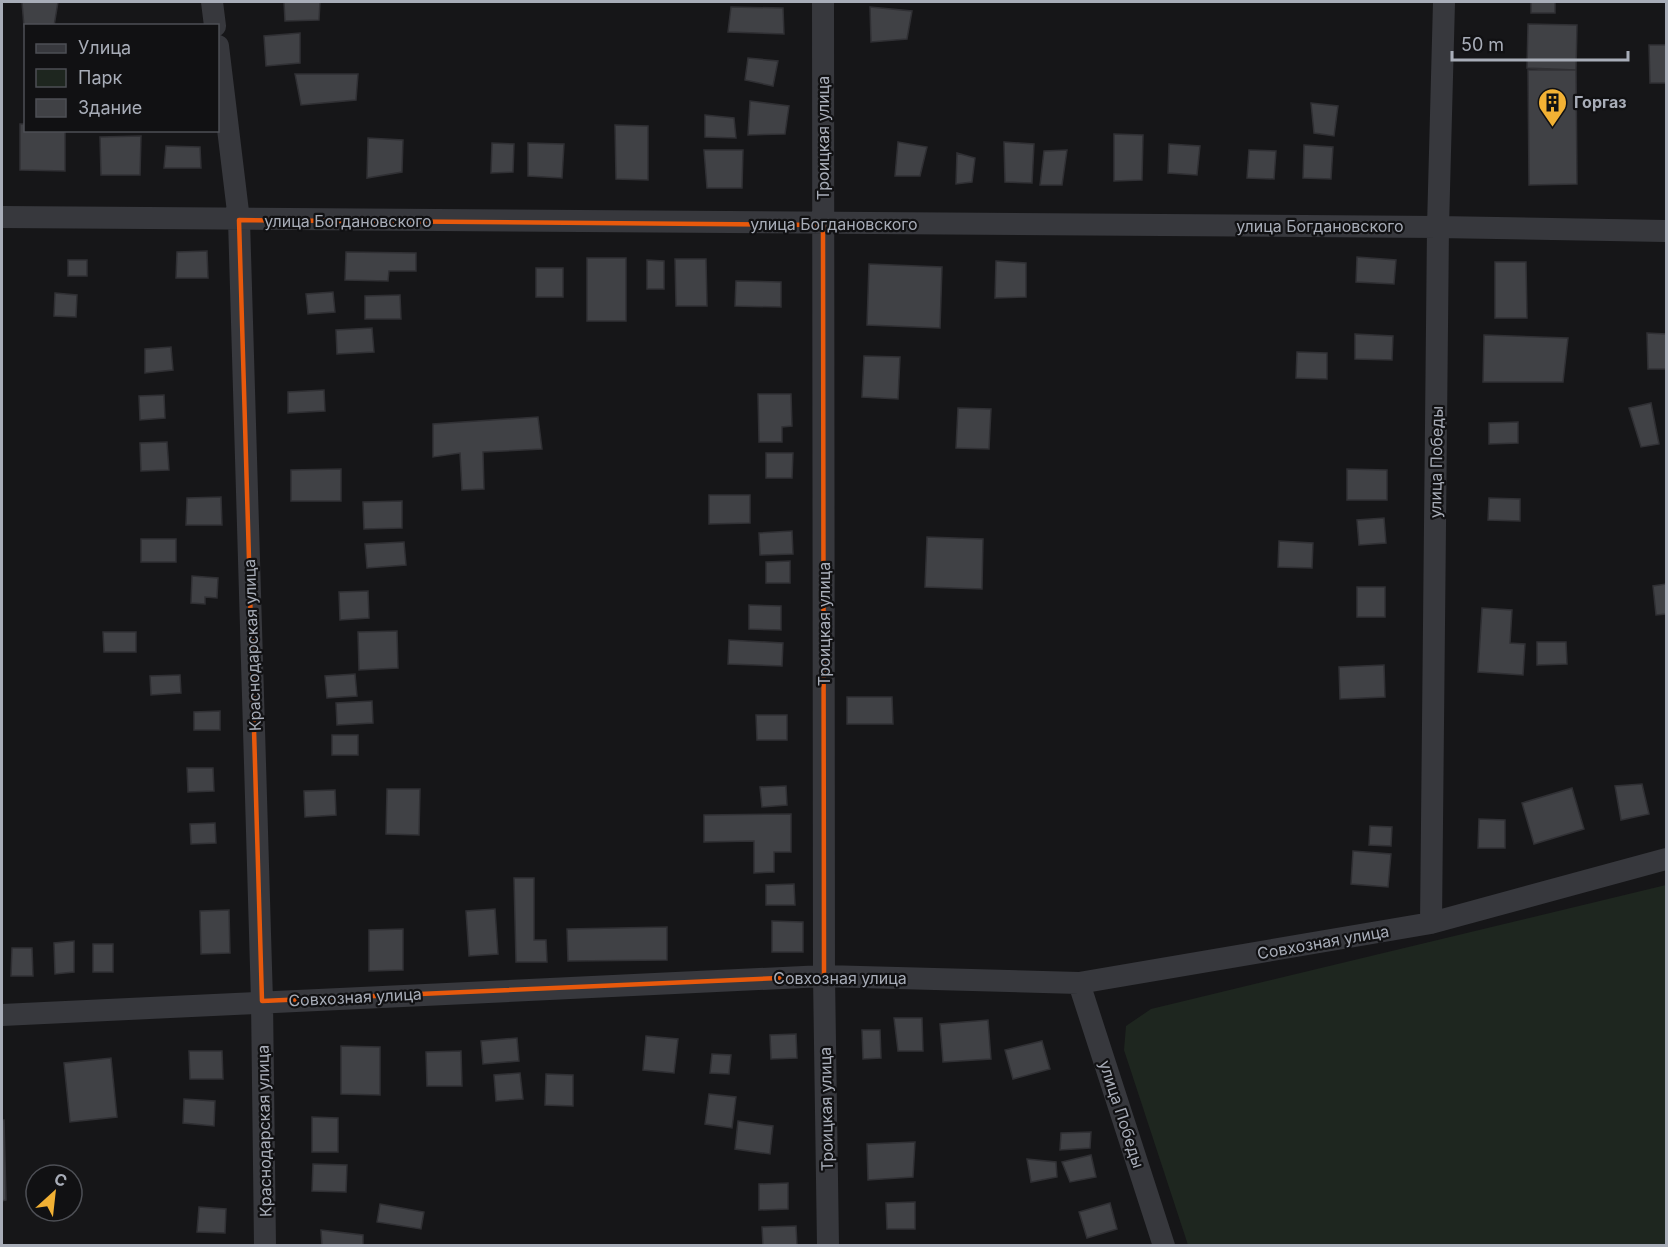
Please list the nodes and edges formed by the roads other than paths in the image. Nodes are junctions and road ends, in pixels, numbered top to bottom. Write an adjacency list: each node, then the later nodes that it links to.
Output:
1 (212, 2): 4 (street)
2 (823, 2): 8 (street, Троицкая улица)
3 (1444, 2): 9 (street, улица Победы)
4 (215, 24)
5 (219, 54): 7 (street, Краснодарская улица)
6 (2, 217): 7 (street, улица Богдановского)
7 (240, 220): 8 (street, улица Богдановского); 15 (street, Краснодарская улица)
8 (823, 225): 9 (street, улица Богдановского); 13 (street, Троицкая улица)
9 (1438, 227): 10 (street, улица Богдановского); 12 (street, улица Победы)
10 (1666, 231)
11 (1666, 859): 12 (street, Совхозная улица)
12 (1431, 923): 14 (street, Совхозная улица)
13 (824, 976): 14 (street, Совхозная улица); 15 (street, Совхозная улица); 18 (street, Троицкая улица)
14 (1079, 983): 19 (street, улица Победы)
15 (262, 1001): 16 (street, Совхозная улица); 17 (street, Краснодарская улица)
16 (2, 1015)
17 (265, 1245)
18 (828, 1245)
19 (1164, 1245)

